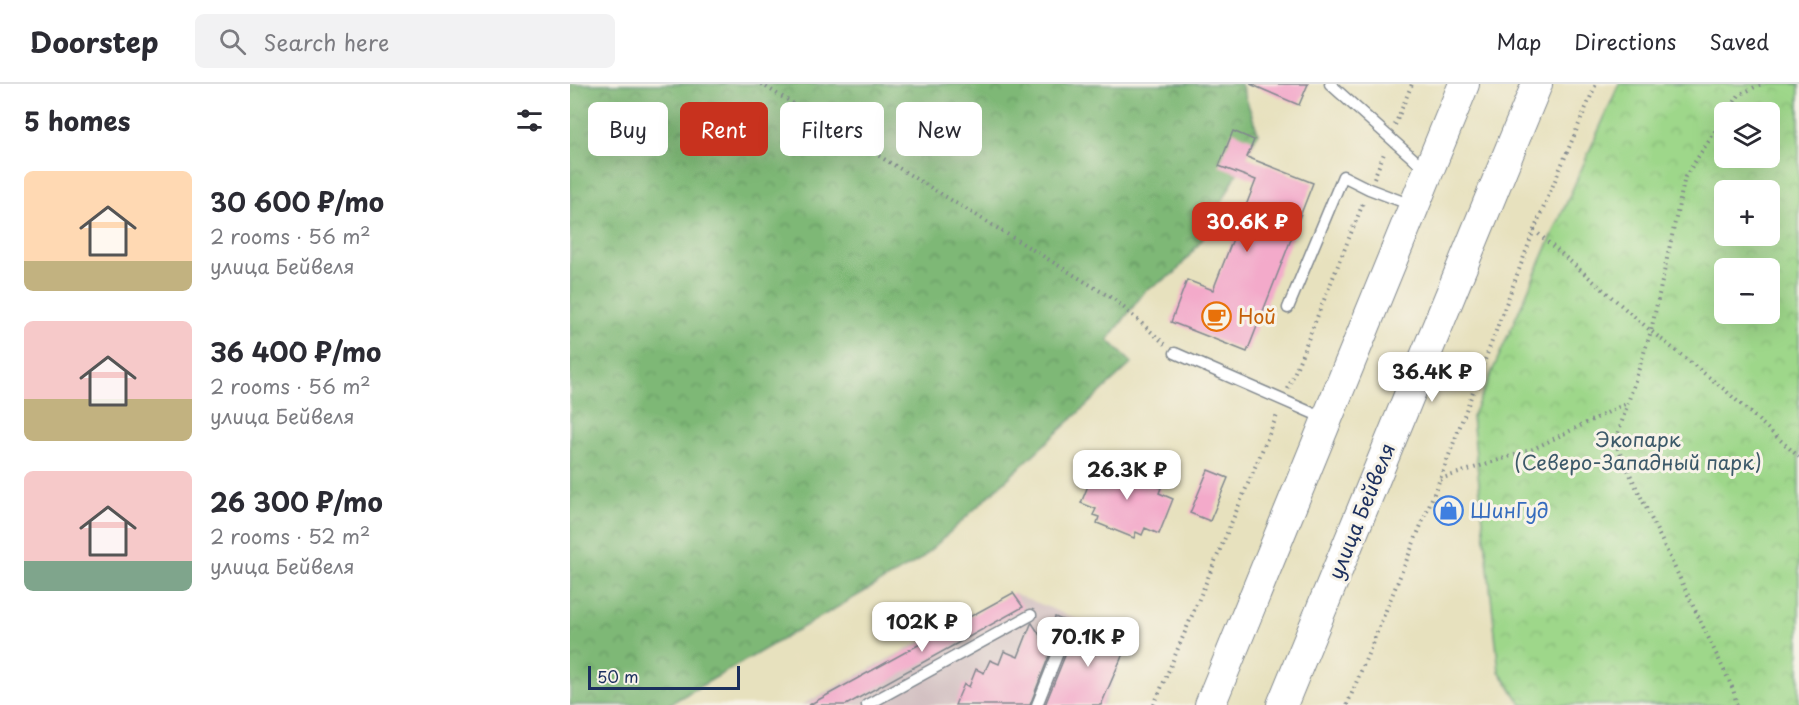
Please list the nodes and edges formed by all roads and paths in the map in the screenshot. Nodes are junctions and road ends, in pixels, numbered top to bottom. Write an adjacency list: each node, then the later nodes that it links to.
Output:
1 (761, 84): 14 (path)
2 (1330, 84): 9 (lane)
3 (1464, 84): 9 (main road)
4 (1537, 84): 25 (main road, улица Бейвеля)
5 (1596, 84): 11 (path)
6 (1761, 84): 7 (path)
7 (1734, 102)
8 (1714, 133): 13 (path)
9 (1428, 172): 10 (main road)
10 (1414, 207): 12 (lane); 16 (main road)
11 (1534, 230): 13 (path); 18 (path)
12 (1288, 308)
13 (1651, 332): 15 (path); 17 (path)
14 (1175, 353): 16 (lane)
15 (1628, 403): 18 (path); 27 (path)
16 (1326, 419): 24 (main road)
17 (1799, 457)
18 (1440, 479): 26 (path)
19 (1031, 615): 21 (lane)
20 (1068, 628): 23 (lane)
21 (887, 700): 22 (lane)
22 (867, 705)
23 (1037, 705)
24 (1210, 705)
25 (1282, 705)
26 (1347, 705)
27 (1737, 705)

